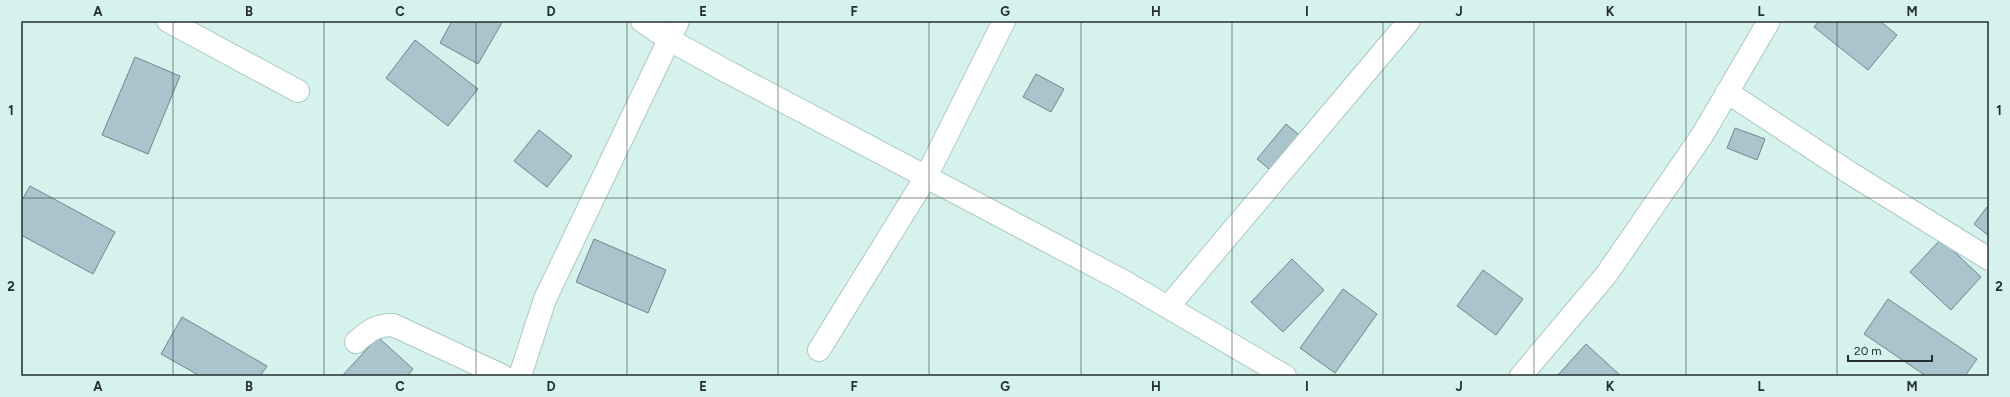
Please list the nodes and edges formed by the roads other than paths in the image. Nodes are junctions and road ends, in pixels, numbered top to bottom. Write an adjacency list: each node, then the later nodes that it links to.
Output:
1 (168, 21): 7 (street)
2 (642, 21): 6 (street)
3 (1004, 21): 12 (street)
4 (1409, 21): 10 (street)
5 (1769, 21): 8 (street)
6 (673, 30): 10 (street); 14 (street)
7 (298, 91)
8 (1727, 92): 9 (street); 16 (street)
9 (1989, 259)
10 (1168, 307): 15 (street)
11 (356, 342): 13 (street)
12 (819, 350)
13 (503, 376)
14 (520, 376)
15 (1285, 376)
16 (1521, 376)

